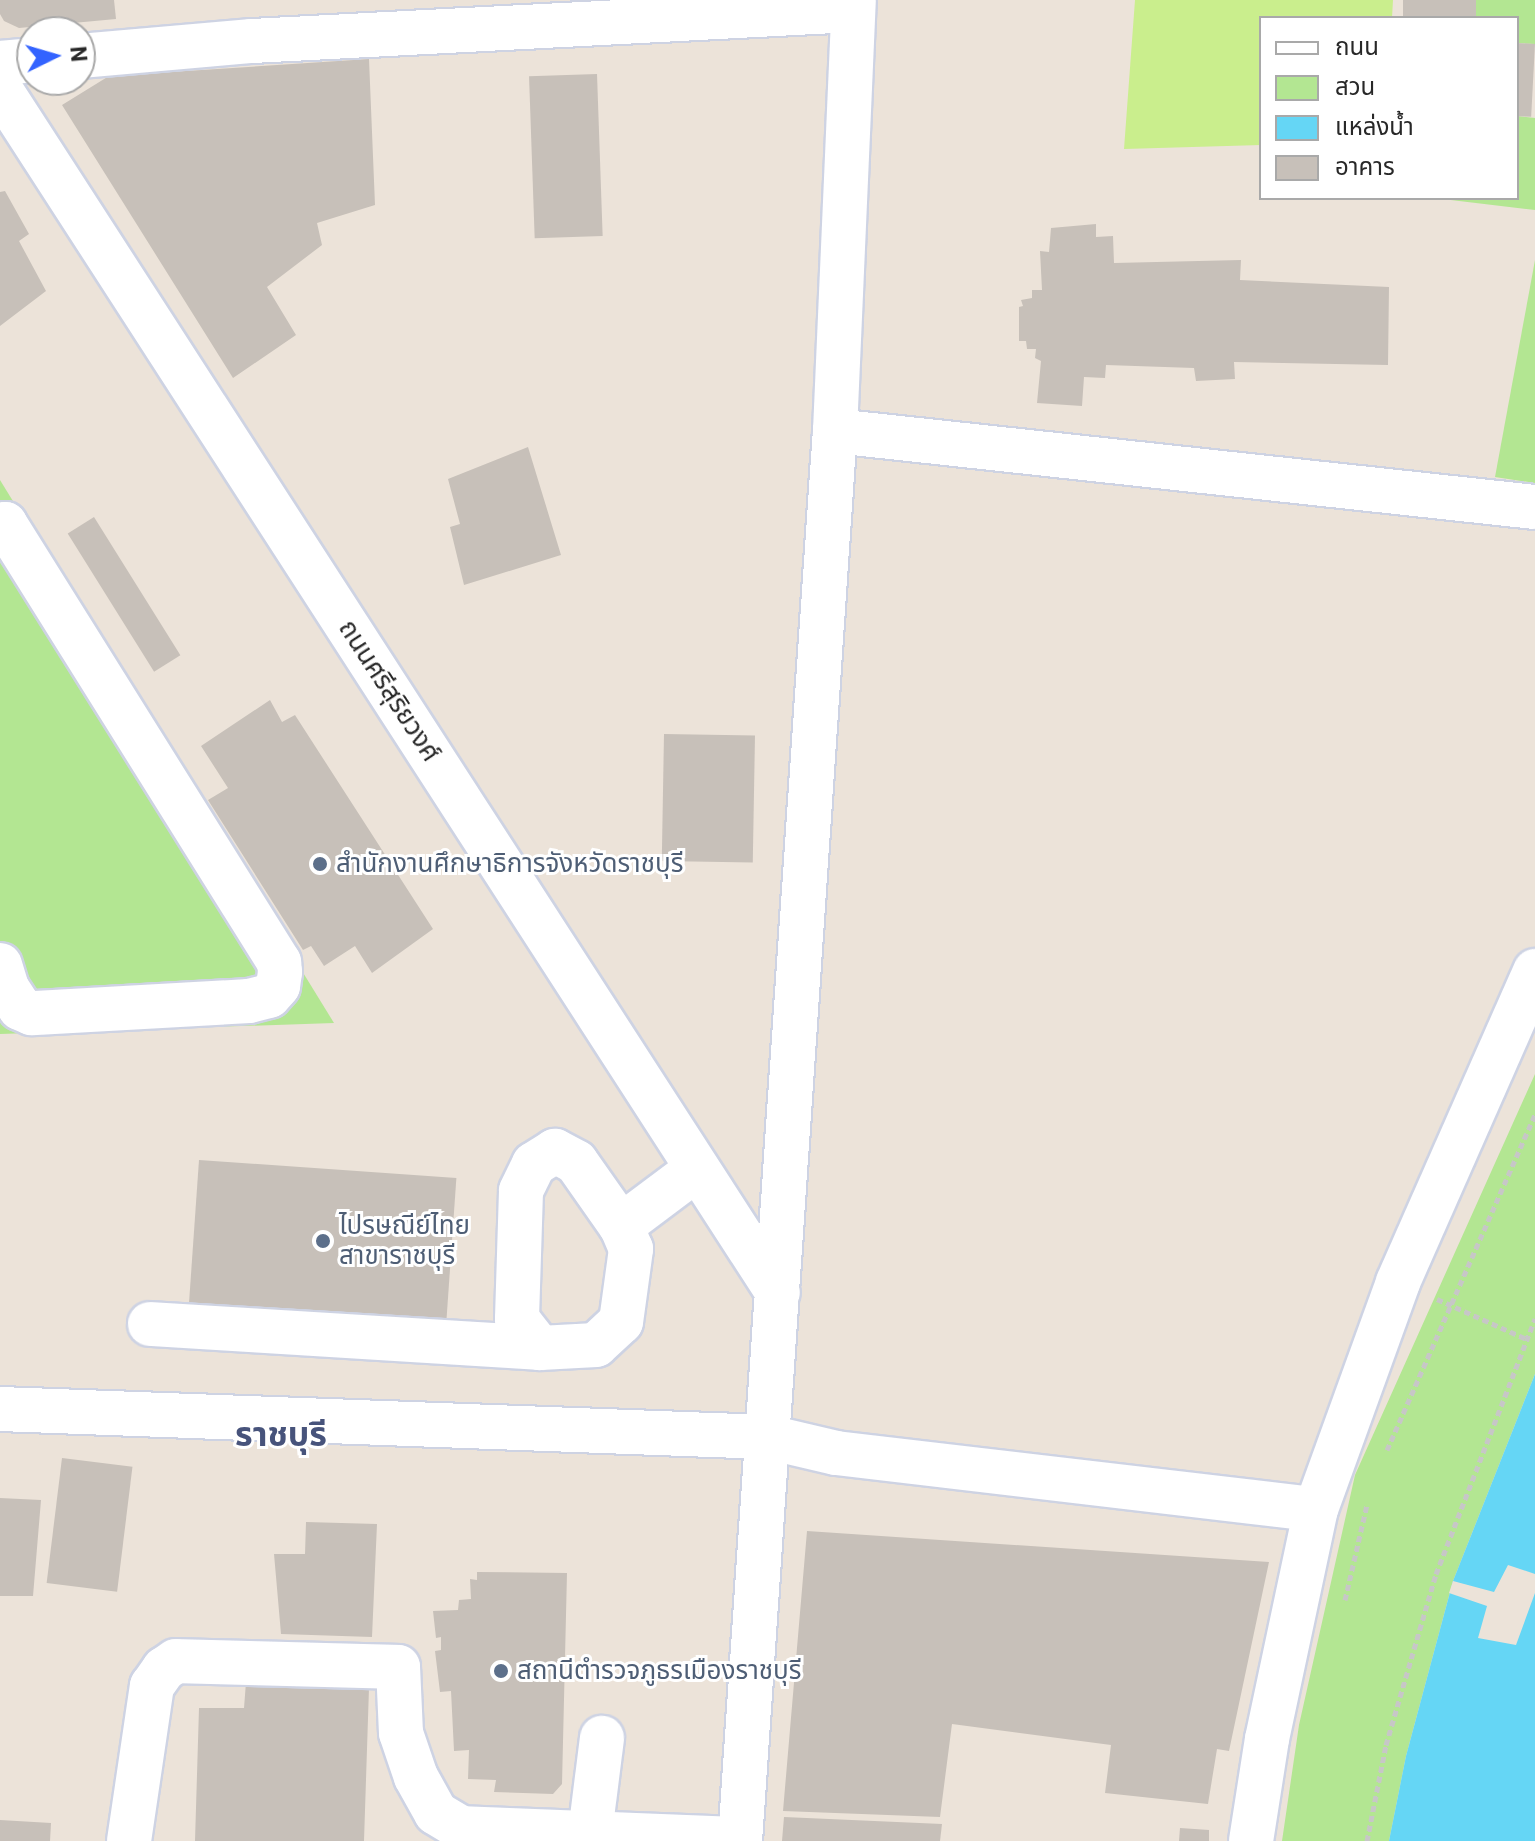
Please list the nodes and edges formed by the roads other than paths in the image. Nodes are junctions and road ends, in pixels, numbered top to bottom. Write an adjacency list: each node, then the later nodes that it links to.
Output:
1 (854, 5): 2 (street); 4 (street)
2 (96, 55)
3 (0, 89): 9 (street, ถนนศรีสุริยวงศ์)
4 (835, 431): 5 (street); 11 (street)
5 (1535, 507)
6 (0, 527): 7 (street)
7 (0, 965)
8 (1535, 971): 16 (street)
9 (697, 1169): 10 (street); 11 (street, ถนนศรีสุริยวงศ์)
10 (621, 1226): 13 (street); 13 (street)
11 (778, 1293): 15 (street)
12 (150, 1324): 13 (street)
13 (540, 1348)
14 (0, 1409): 15 (street)
15 (768, 1437): 16 (street); 19 (street)
16 (1316, 1509): 21 (street)
17 (602, 1738): 18 (street)
18 (590, 1833): 19 (street); 20 (street)
19 (740, 1840)
20 (129, 1841)
21 (1251, 1841)

